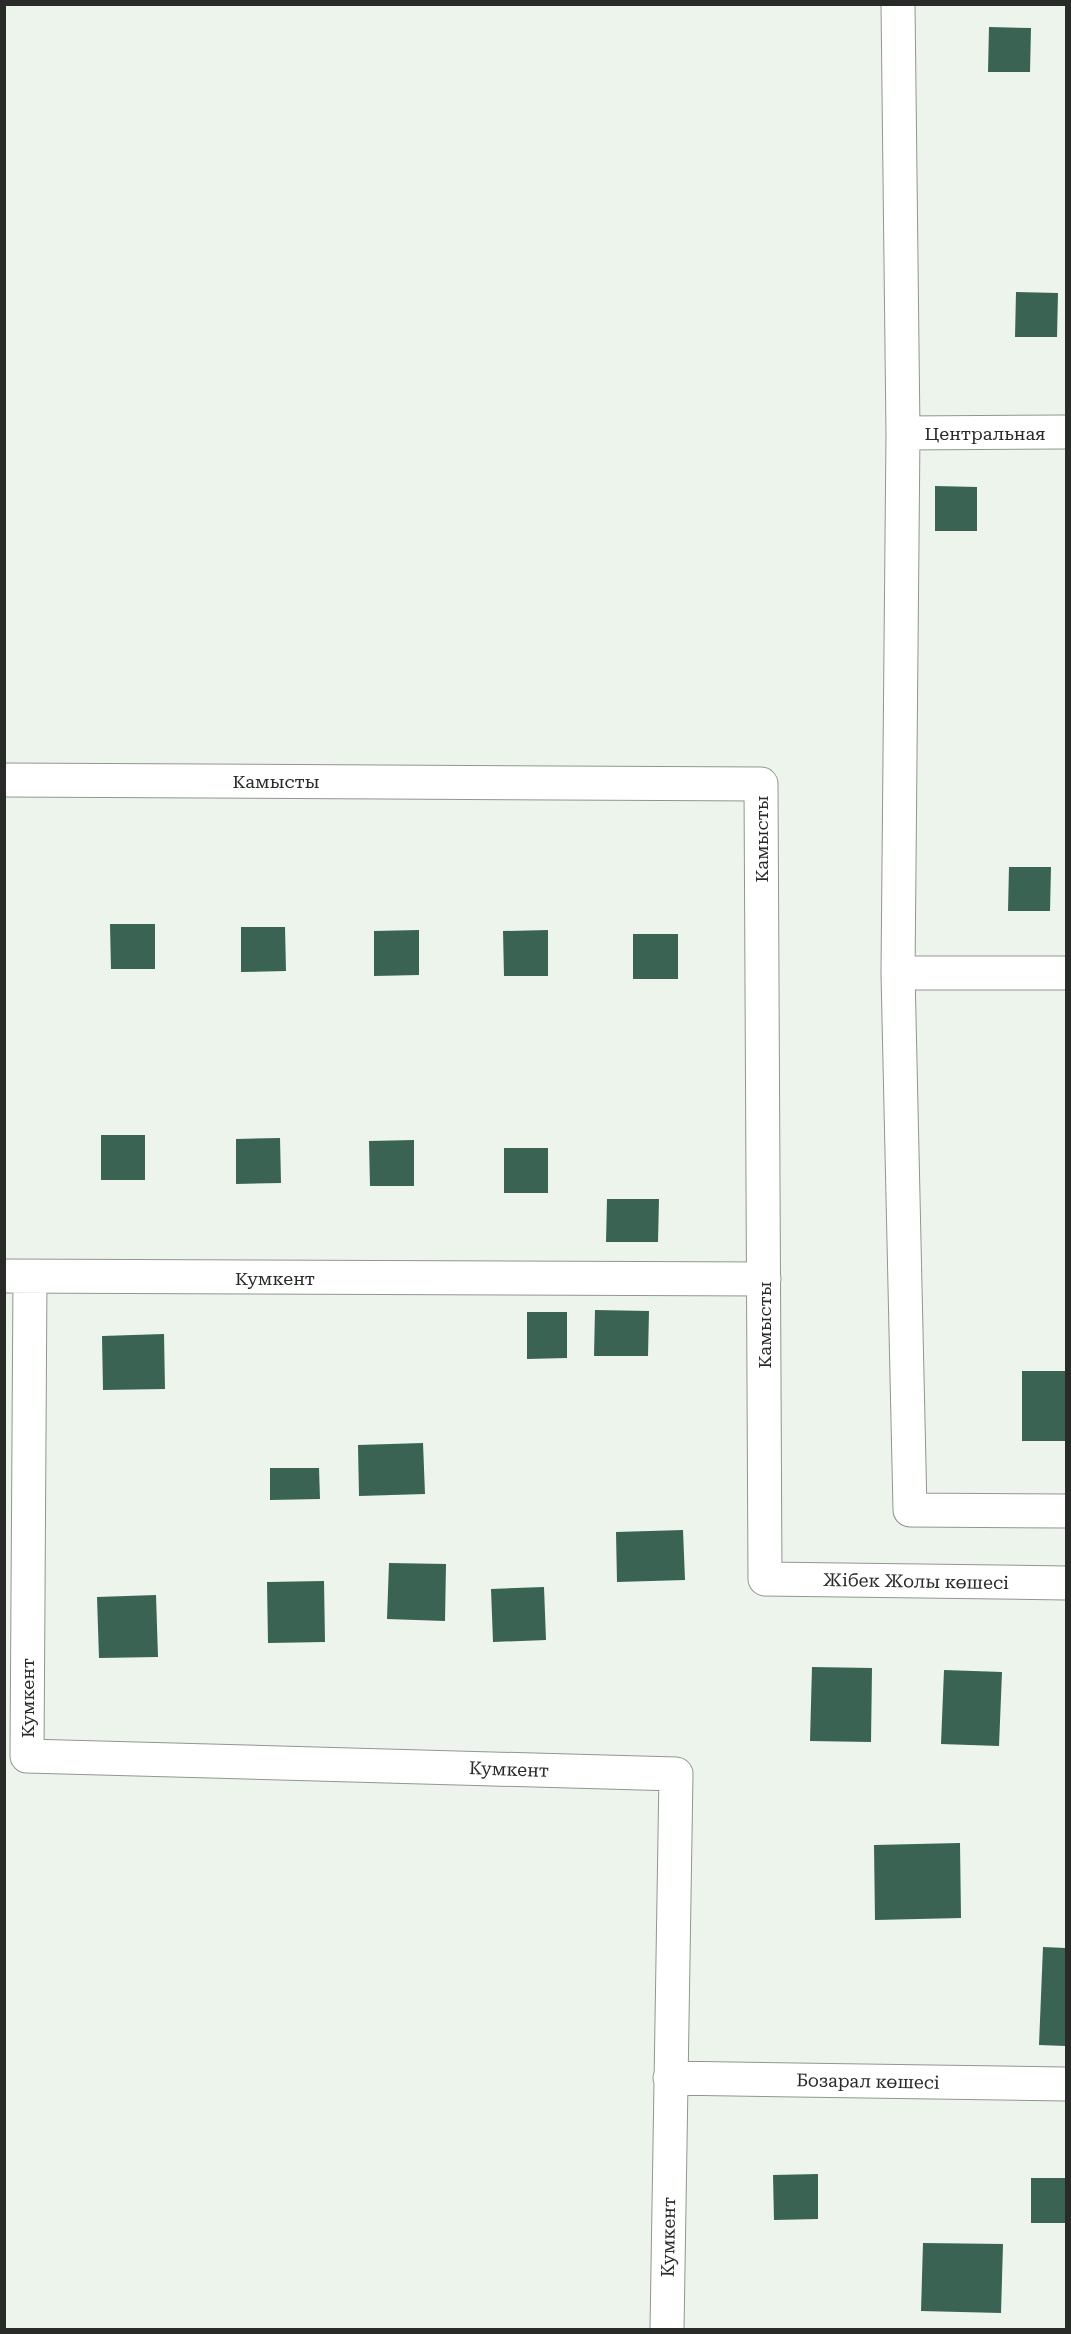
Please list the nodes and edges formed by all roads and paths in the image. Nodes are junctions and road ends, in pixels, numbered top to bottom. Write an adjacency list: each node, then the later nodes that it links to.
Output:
1 (898, 4): 3 (street)
2 (1066, 432): 3 (street, Центральная)
3 (903, 433): 5 (street)
4 (4, 780): 8 (street, Камысты)
5 (898, 973): 6 (street); 9 (street)
6 (1066, 973)
7 (17, 1276): 8 (street, Кумкент); 12 (street, Кумкент)
8 (764, 1279): 10 (street, Камысты)
9 (1066, 1511)
10 (765, 1579): 11 (street, Жібек Жолы көшесі)
11 (1066, 1583)
12 (670, 2078): 13 (street, Бозарал көшесі); 14 (street, Кумкент)
13 (1066, 2084)
14 (666, 2330)

